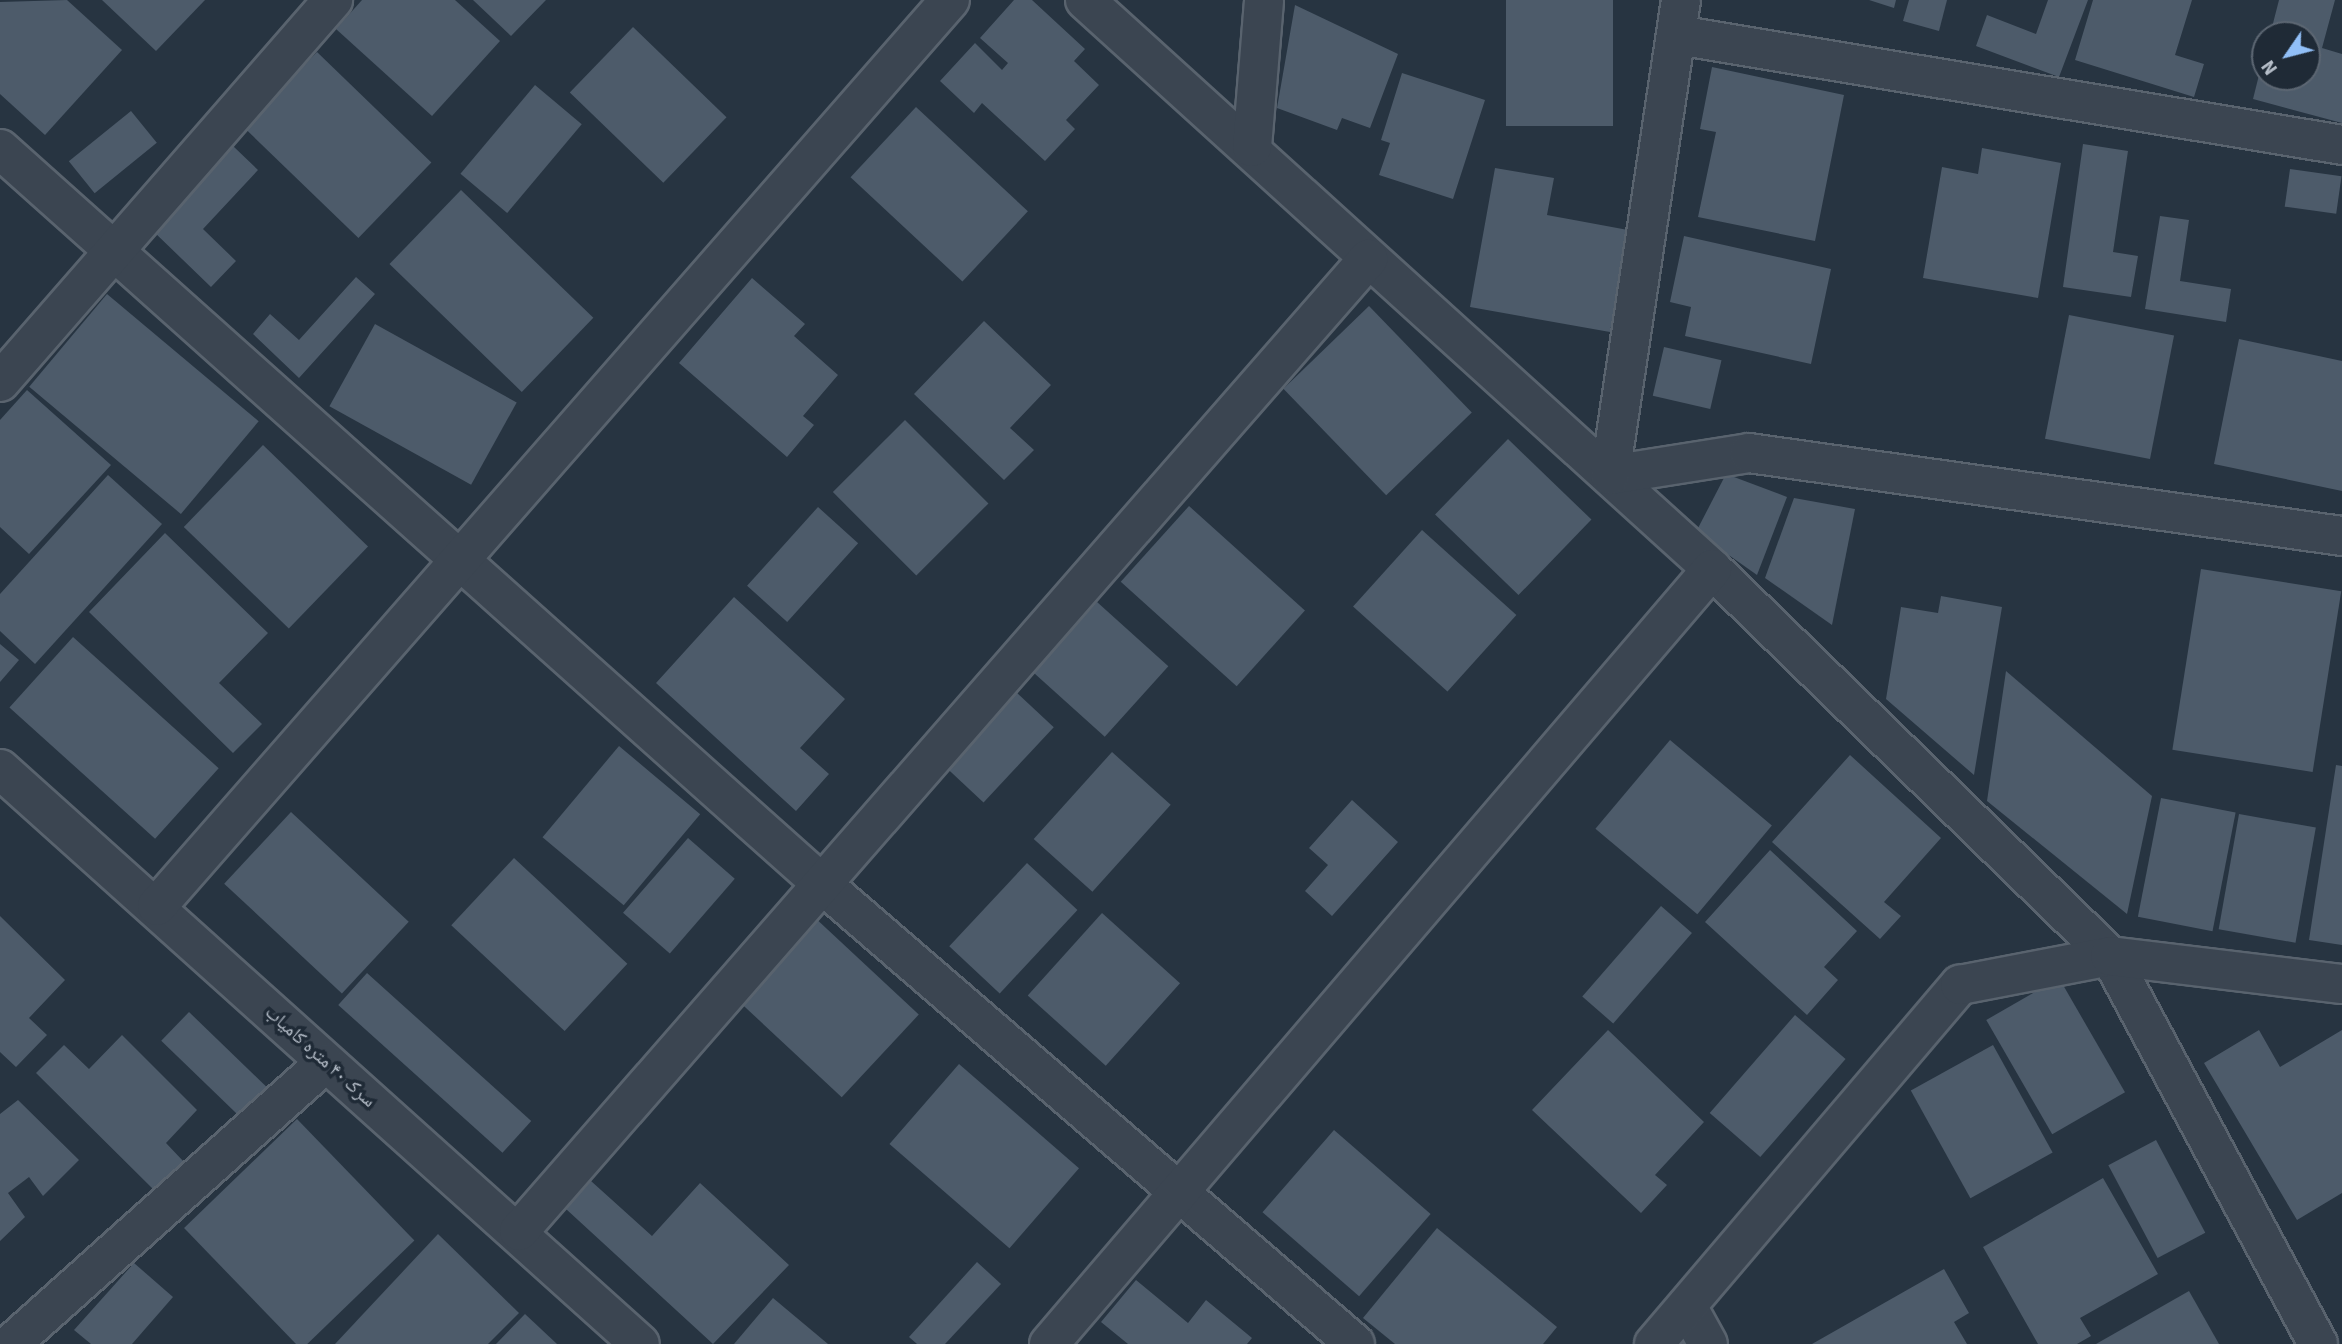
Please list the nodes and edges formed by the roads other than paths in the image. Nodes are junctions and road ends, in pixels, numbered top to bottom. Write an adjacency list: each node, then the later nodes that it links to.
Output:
1 (333, 0): 9 (street)
2 (950, 0): 14 (street)
3 (1085, 0): 7 (street)
4 (1264, 0): 7 (street)
5 (1679, 18): 6 (street); 12 (street)
6 (2342, 145)
7 (1252, 147): 10 (street)
8 (0, 149): 9 (street)
9 (117, 251): 11 (street); 14 (street)
10 (1368, 259): 12 (street); 17 (street)
11 (0, 382)
12 (1610, 475): 13 (street); 15 (street)
13 (2342, 536)
14 (462, 561): 17 (street); 18 (street)
15 (1712, 569): 19 (street); 22 (street)
16 (0, 769): 18 (street, سرک ۴۰ متره کامیاب)
17 (822, 884): 22 (street); 23 (street)
18 (157, 906): 21 (street, سرک ۴۰ متره کامیاب)
19 (2109, 956): 20 (street); 24 (street); 31 (street)
20 (2342, 984)
21 (325, 1063): 23 (street, سرک ۴۰ متره کامیاب); 25 (street)
22 (1180, 1192): 27 (street); 28 (street)
23 (519, 1231): 26 (street, سرک ۴۰ متره کامیاب)
24 (1686, 1306): 29 (street); 30 (street)
25 (11, 1344)
26 (640, 1344)
27 (1049, 1344)
28 (1355, 1344)
29 (1654, 1344)
30 (1708, 1344)
31 (2318, 1344)

